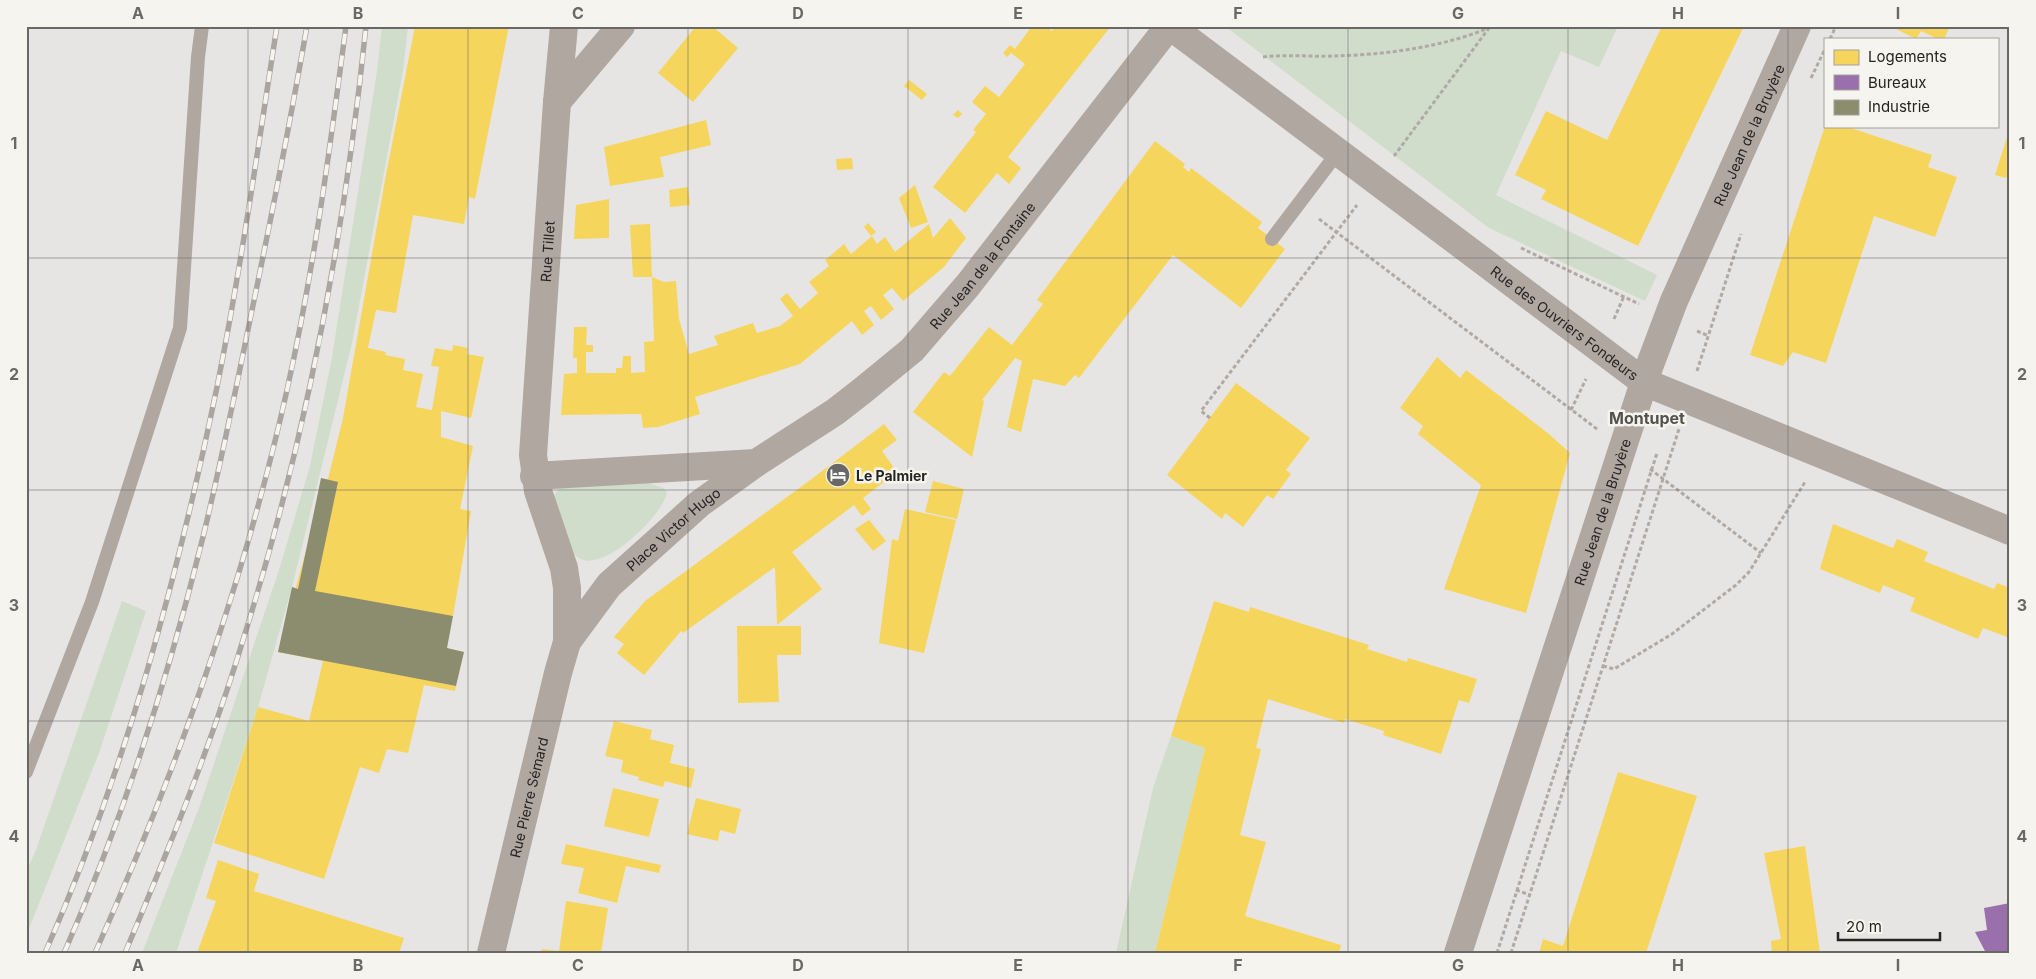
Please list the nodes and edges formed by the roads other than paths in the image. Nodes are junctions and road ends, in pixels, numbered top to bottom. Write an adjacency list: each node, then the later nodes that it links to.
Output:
1 (202, 26): 14 (lane)
2 (564, 26): 6 (street, Rue Tillet)
3 (621, 26): 6 (street)
4 (1170, 26): 7 (street, Rue des Ouvriers Fondeurs); 10 (street, Rue Jean de la Fontaine)
5 (1797, 26): 9 (street, Rue Jean de la Bruyère)
6 (557, 102): 11 (street, Rue Tillet)
7 (1338, 152): 8 (lane); 9 (street, Rue des Ouvriers Fondeurs)
8 (1272, 239)
9 (1644, 382): 12 (street, Rue des Ouvriers Fondeurs); 16 (street, Rue Jean de la Bruyère)
10 (756, 463): 11 (street, Place Victor Hugo); 13 (street, Place Victor Hugo)
11 (534, 476): 13 (street)
12 (2010, 532)
13 (568, 642): 15 (street, Rue Pierre Sémard)
14 (26, 772)
15 (491, 953)
16 (1458, 953)

